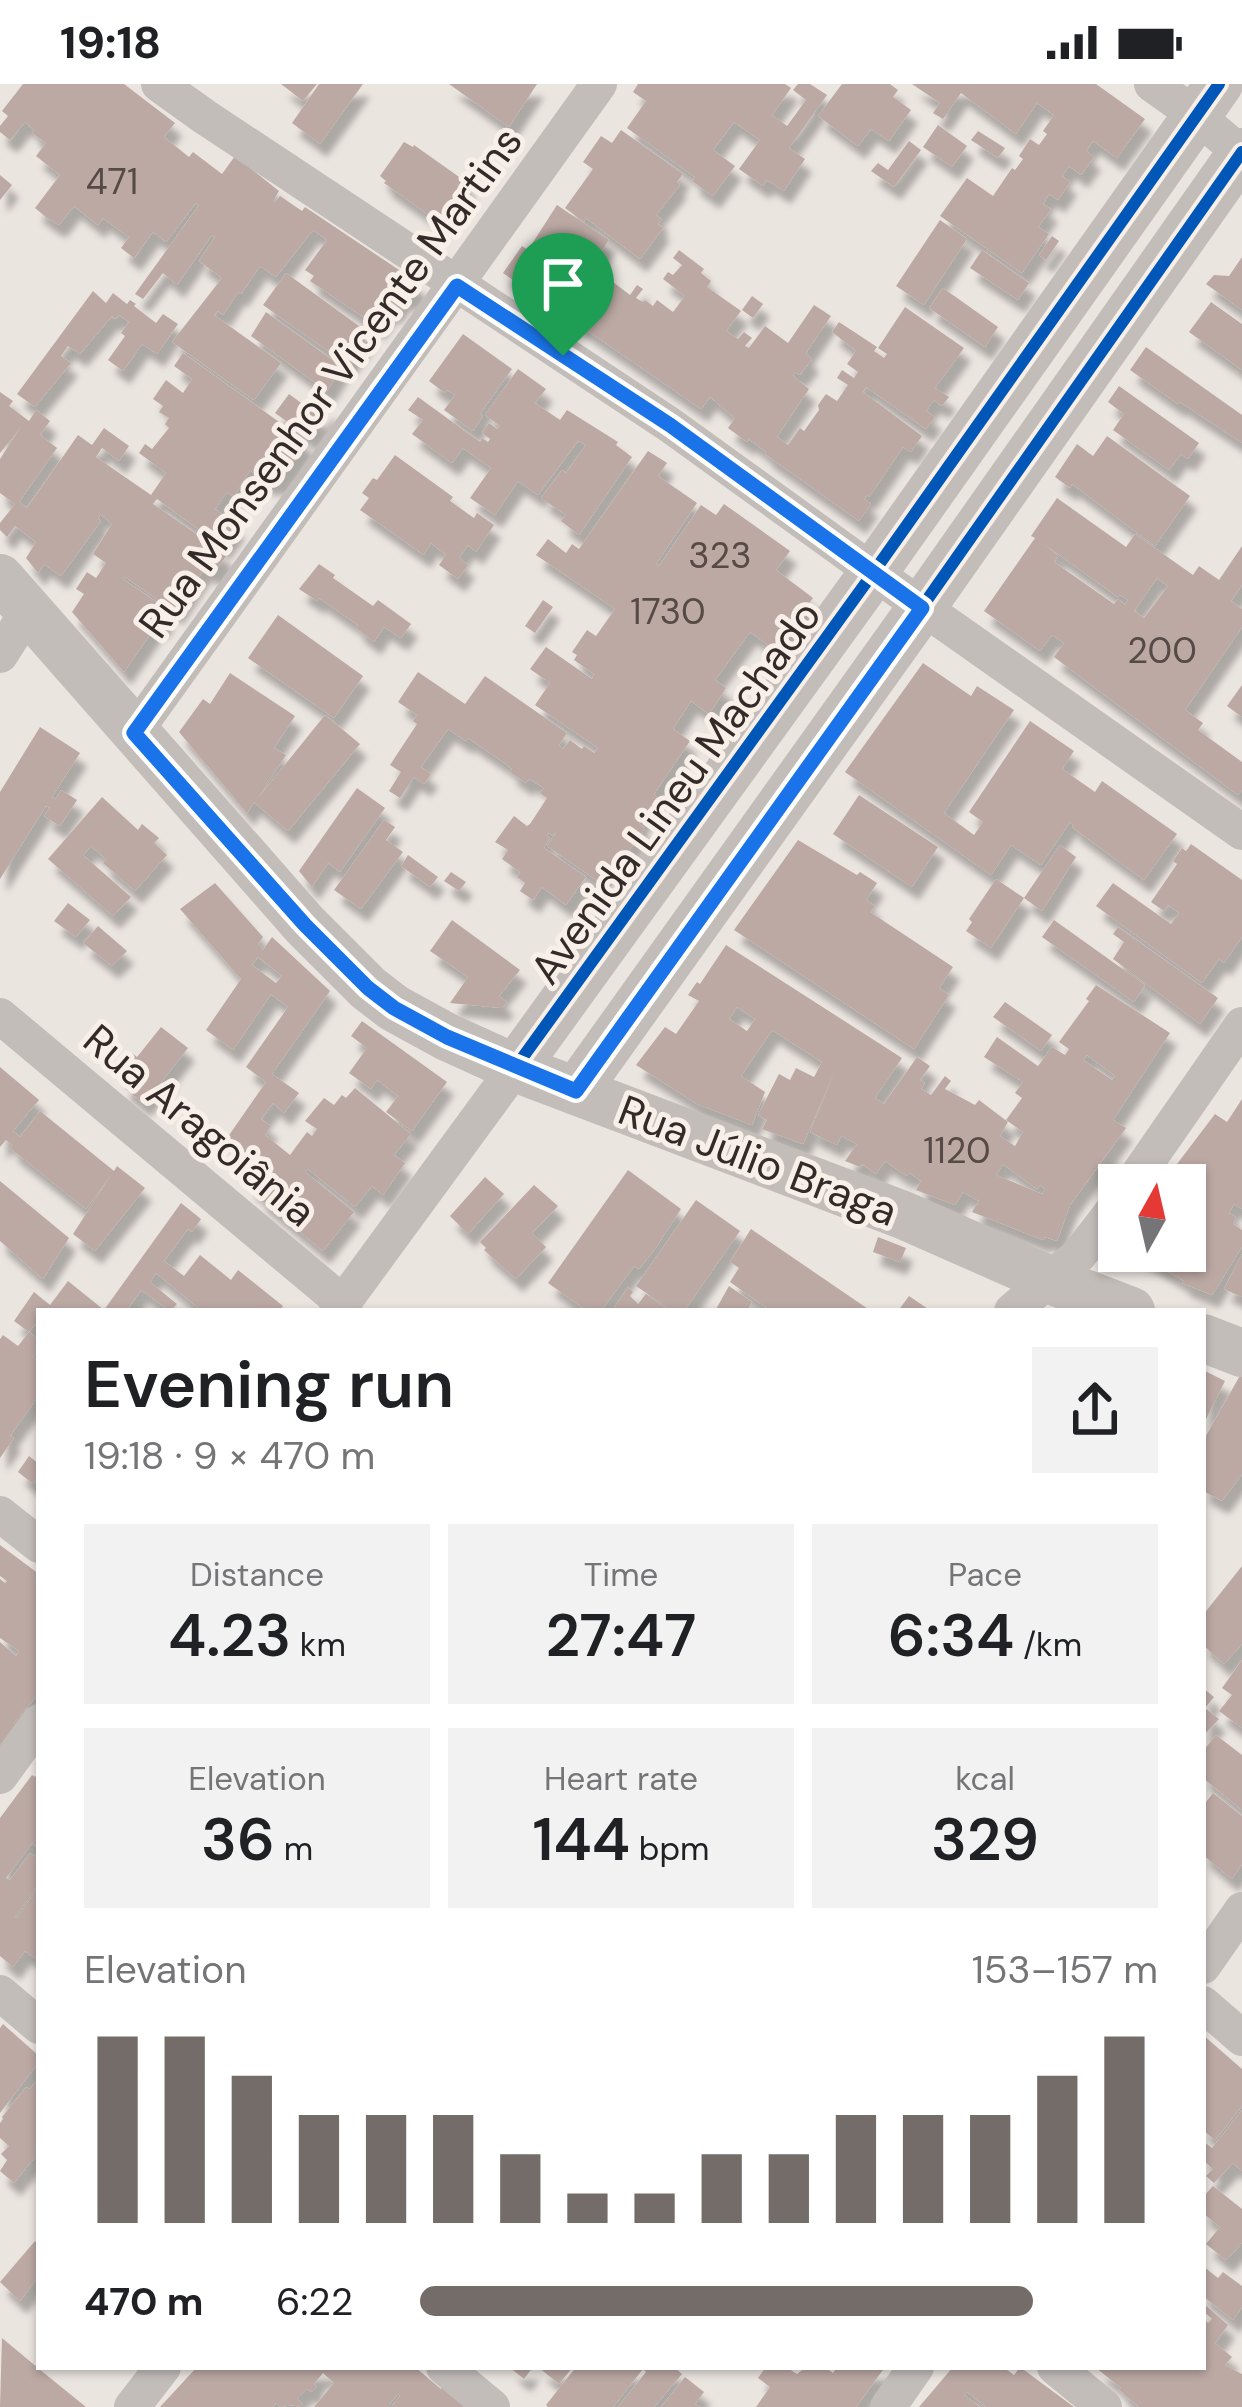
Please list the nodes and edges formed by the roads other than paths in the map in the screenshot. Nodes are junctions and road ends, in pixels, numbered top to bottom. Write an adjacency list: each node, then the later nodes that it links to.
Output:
1 (159, 84): 6 (street)
2 (599, 84): 6 (street, Rua Monsenhor Vicente Martins)
3 (1152, 84): 4 (street)
4 (1208, 100): 5 (street); 7 (street, Avenida Lineu Machado)
5 (1242, 153): 9 (street)
6 (457, 286): 7 (street); 11 (street, Rua Monsenhor Vicente Martins)
7 (873, 573): 9 (street); 15 (street, Avenida Lineu Machado)
8 (14, 595): 10 (street); 11 (street, Rua Júlio Braga)
9 (922, 608): 12 (street); 16 (street)
10 (0, 655)
11 (134, 733): 15 (street, Rua Júlio Braga)
12 (1242, 832)
13 (0, 1016): 20 (street, Rua Aragoiânia)
14 (1242, 1025): 17 (street)
15 (515, 1068): 16 (street, Rua Júlio Braga); 20 (street, Avenida Lineu Machado)
16 (576, 1091): 19 (street, Rua Júlio Braga)
17 (1146, 1164)
18 (1098, 1230): 19 (street)
19 (1048, 1280): 21 (street); 22 (street, Rua Júlio Braga)
20 (340, 1307)
21 (1015, 1308)
22 (1124, 1308)
23 (1206, 1339): 24 (street)
24 (1242, 1353)
25 (0, 1514): 26 (street)
26 (36, 1544)
27 (36, 1726): 28 (street)
28 (0, 1776)
29 (1242, 1910): 30 (street)
30 (1206, 1962)
31 (0, 1993): 33 (street)
32 (1206, 2007): 34 (street)
33 (36, 2023)
34 (1242, 2038)
35 (162, 2370): 39 (street)
36 (448, 2370): 40 (street)
37 (914, 2370): 41 (street)
38 (1059, 2370): 42 (street)
39 (131, 2407)
40 (492, 2407)
41 (888, 2407)
42 (1104, 2407)

